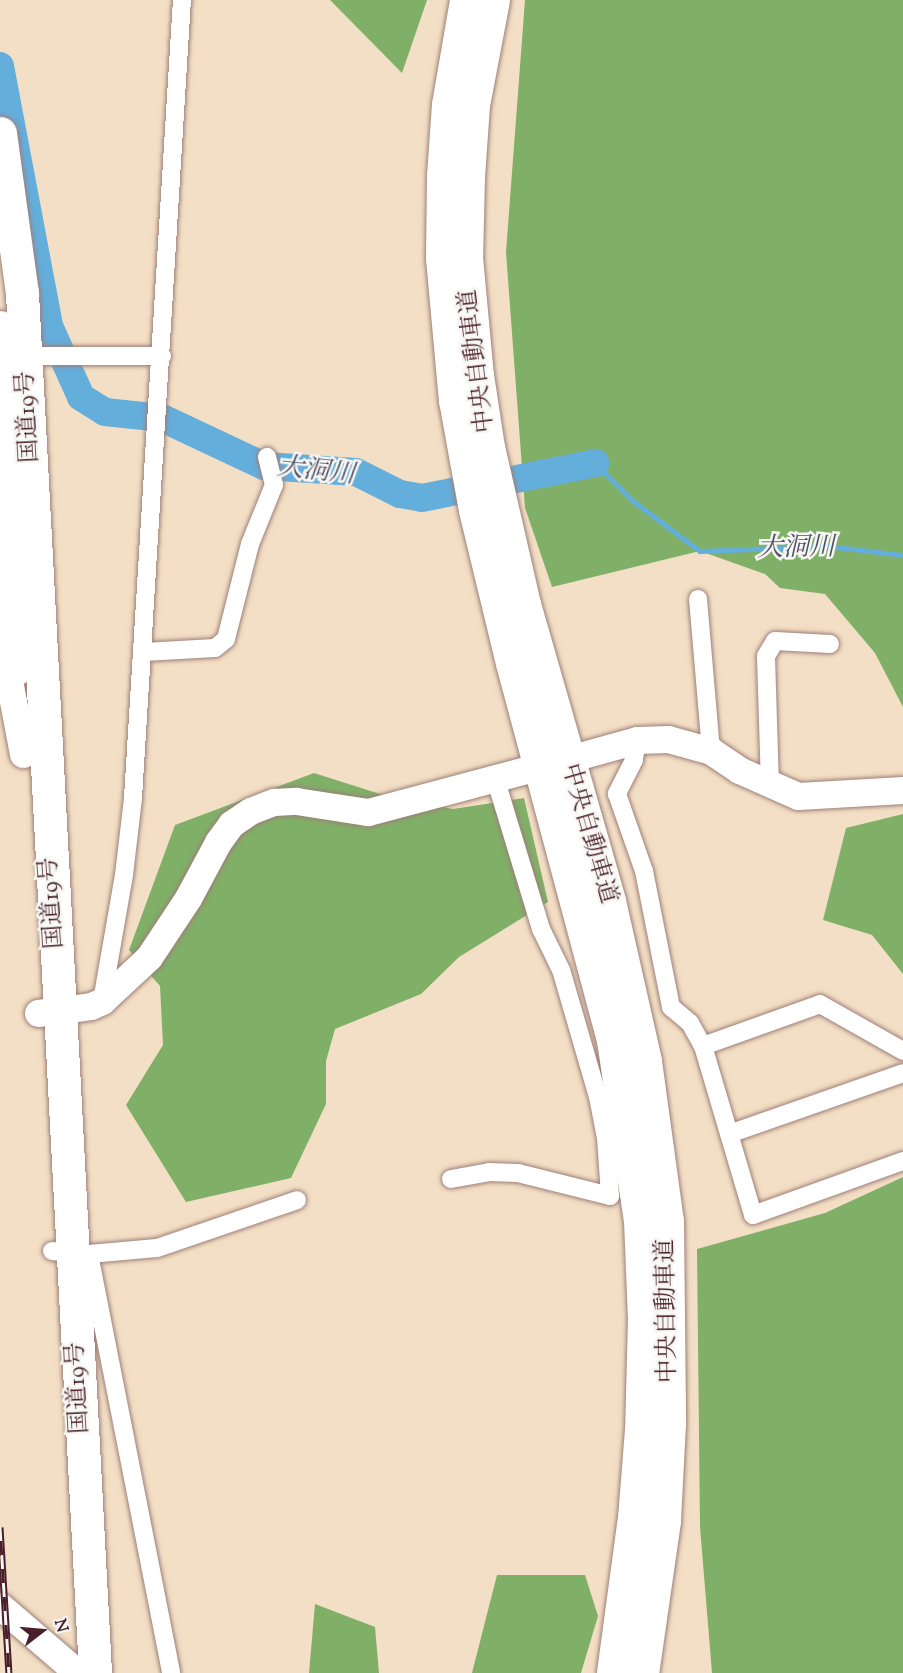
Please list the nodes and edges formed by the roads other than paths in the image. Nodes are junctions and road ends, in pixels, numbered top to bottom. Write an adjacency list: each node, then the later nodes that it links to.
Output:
1 (183, 0): 8 (street)
2 (466, 0): 5 (highway, 中央自動車道)
3 (493, 0): 5 (highway, 中央自動車道)
4 (0, 134): 7 (highway, 国道19号)
5 (458, 321): 11 (highway, 中央自動車道)
6 (0, 327): 10 (highway, 国道19号)
7 (39, 356): 8 (street); 10 (highway, 国道19号)
8 (162, 356): 15 (street)
9 (269, 465): 15 (street)
10 (10, 481): 18 (highway, 国道19号); 25 (highway, 国道19号)
11 (488, 509): 37 (highway, 中央自動車道); 38 (highway, 中央自動車道)
12 (698, 599): 17 (street)
13 (0, 624): 18 (street)
14 (830, 644): 22 (street)
15 (144, 651): 24 (street)
16 (637, 740): 17 (street); 19 (street); 26 (street)
17 (711, 751): 22 (street)
18 (23, 754): 25 (highway, 国道19号)
19 (583, 755)
20 (526, 770): 21 (street)
21 (495, 778): 24 (street); 31 (street)
22 (770, 785): 23 (street)
23 (903, 790)
24 (102, 1001): 25 (street)
25 (49, 1012): 33 (highway, 国道19号)
26 (703, 1046): 27 (street); 29 (street)
27 (903, 1051)
28 (903, 1073): 29 (street)
29 (729, 1134): 30 (street)
30 (903, 1161)
31 (451, 1179)
32 (297, 1200): 33 (street)
33 (71, 1252): 35 (highway, 国道19号); 36 (street)
34 (0, 1606): 35 (street)
35 (82, 1673)
36 (171, 1673)
37 (613, 1673)
38 (642, 1673)

